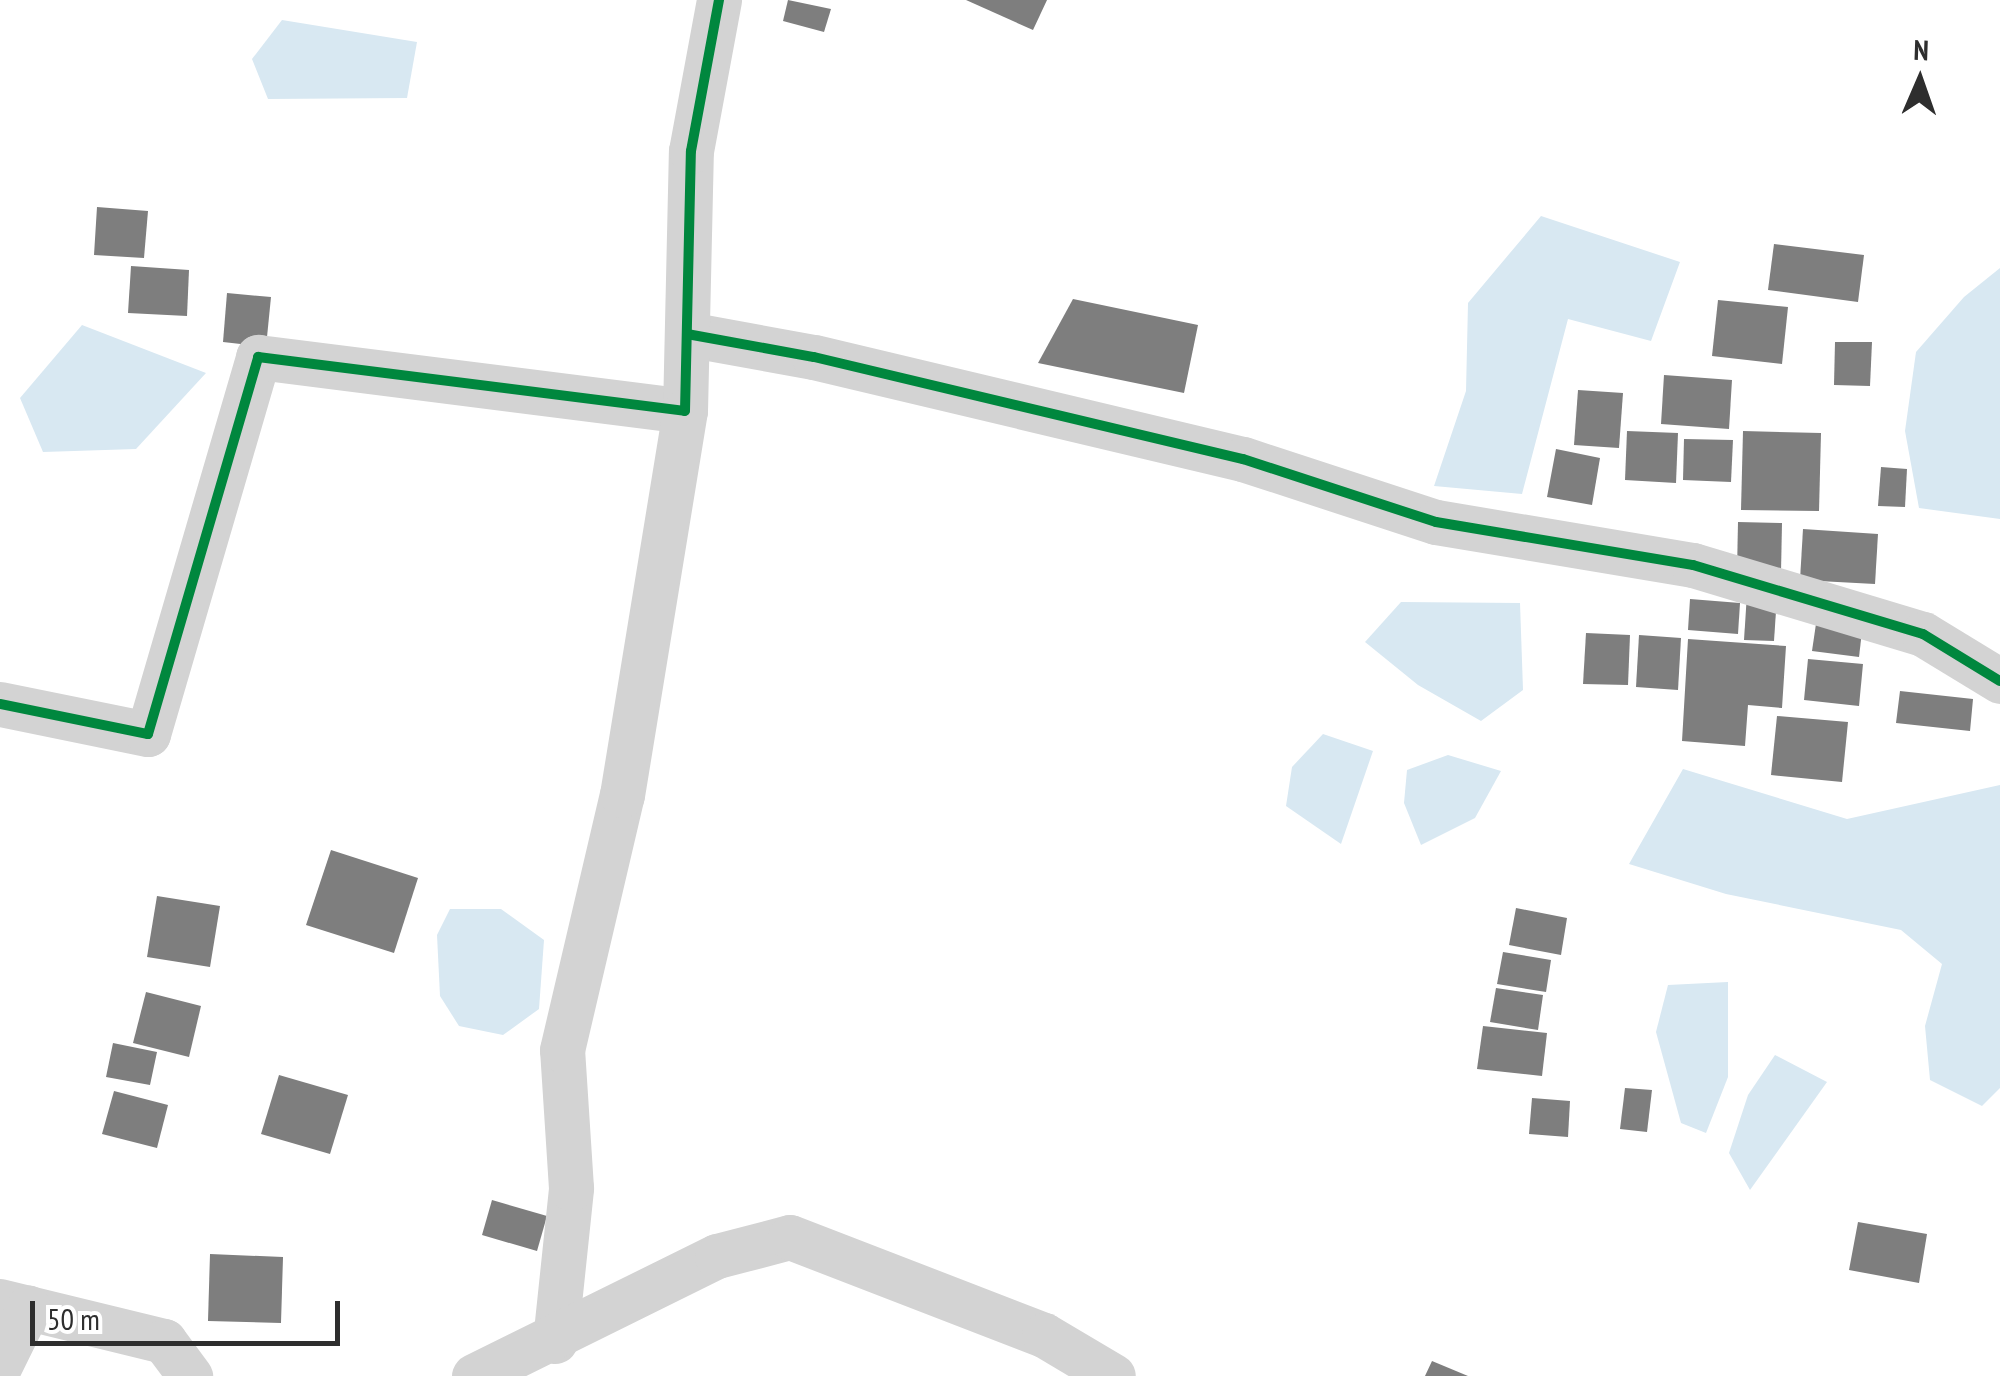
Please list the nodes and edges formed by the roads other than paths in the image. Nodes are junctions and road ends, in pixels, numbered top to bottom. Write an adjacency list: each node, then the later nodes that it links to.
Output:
1 (719, 0): 2 (street)
2 (687, 334): 3 (street); 4 (street)
3 (685, 411): 5 (street); 7 (street)
4 (2000, 681)
5 (0, 704)
6 (14, 1305): 8 (street); 9 (street)
7 (555, 1340): 10 (street); 11 (street)
8 (0, 1366)
9 (190, 1376)
10 (474, 1376)
11 (1113, 1376)

